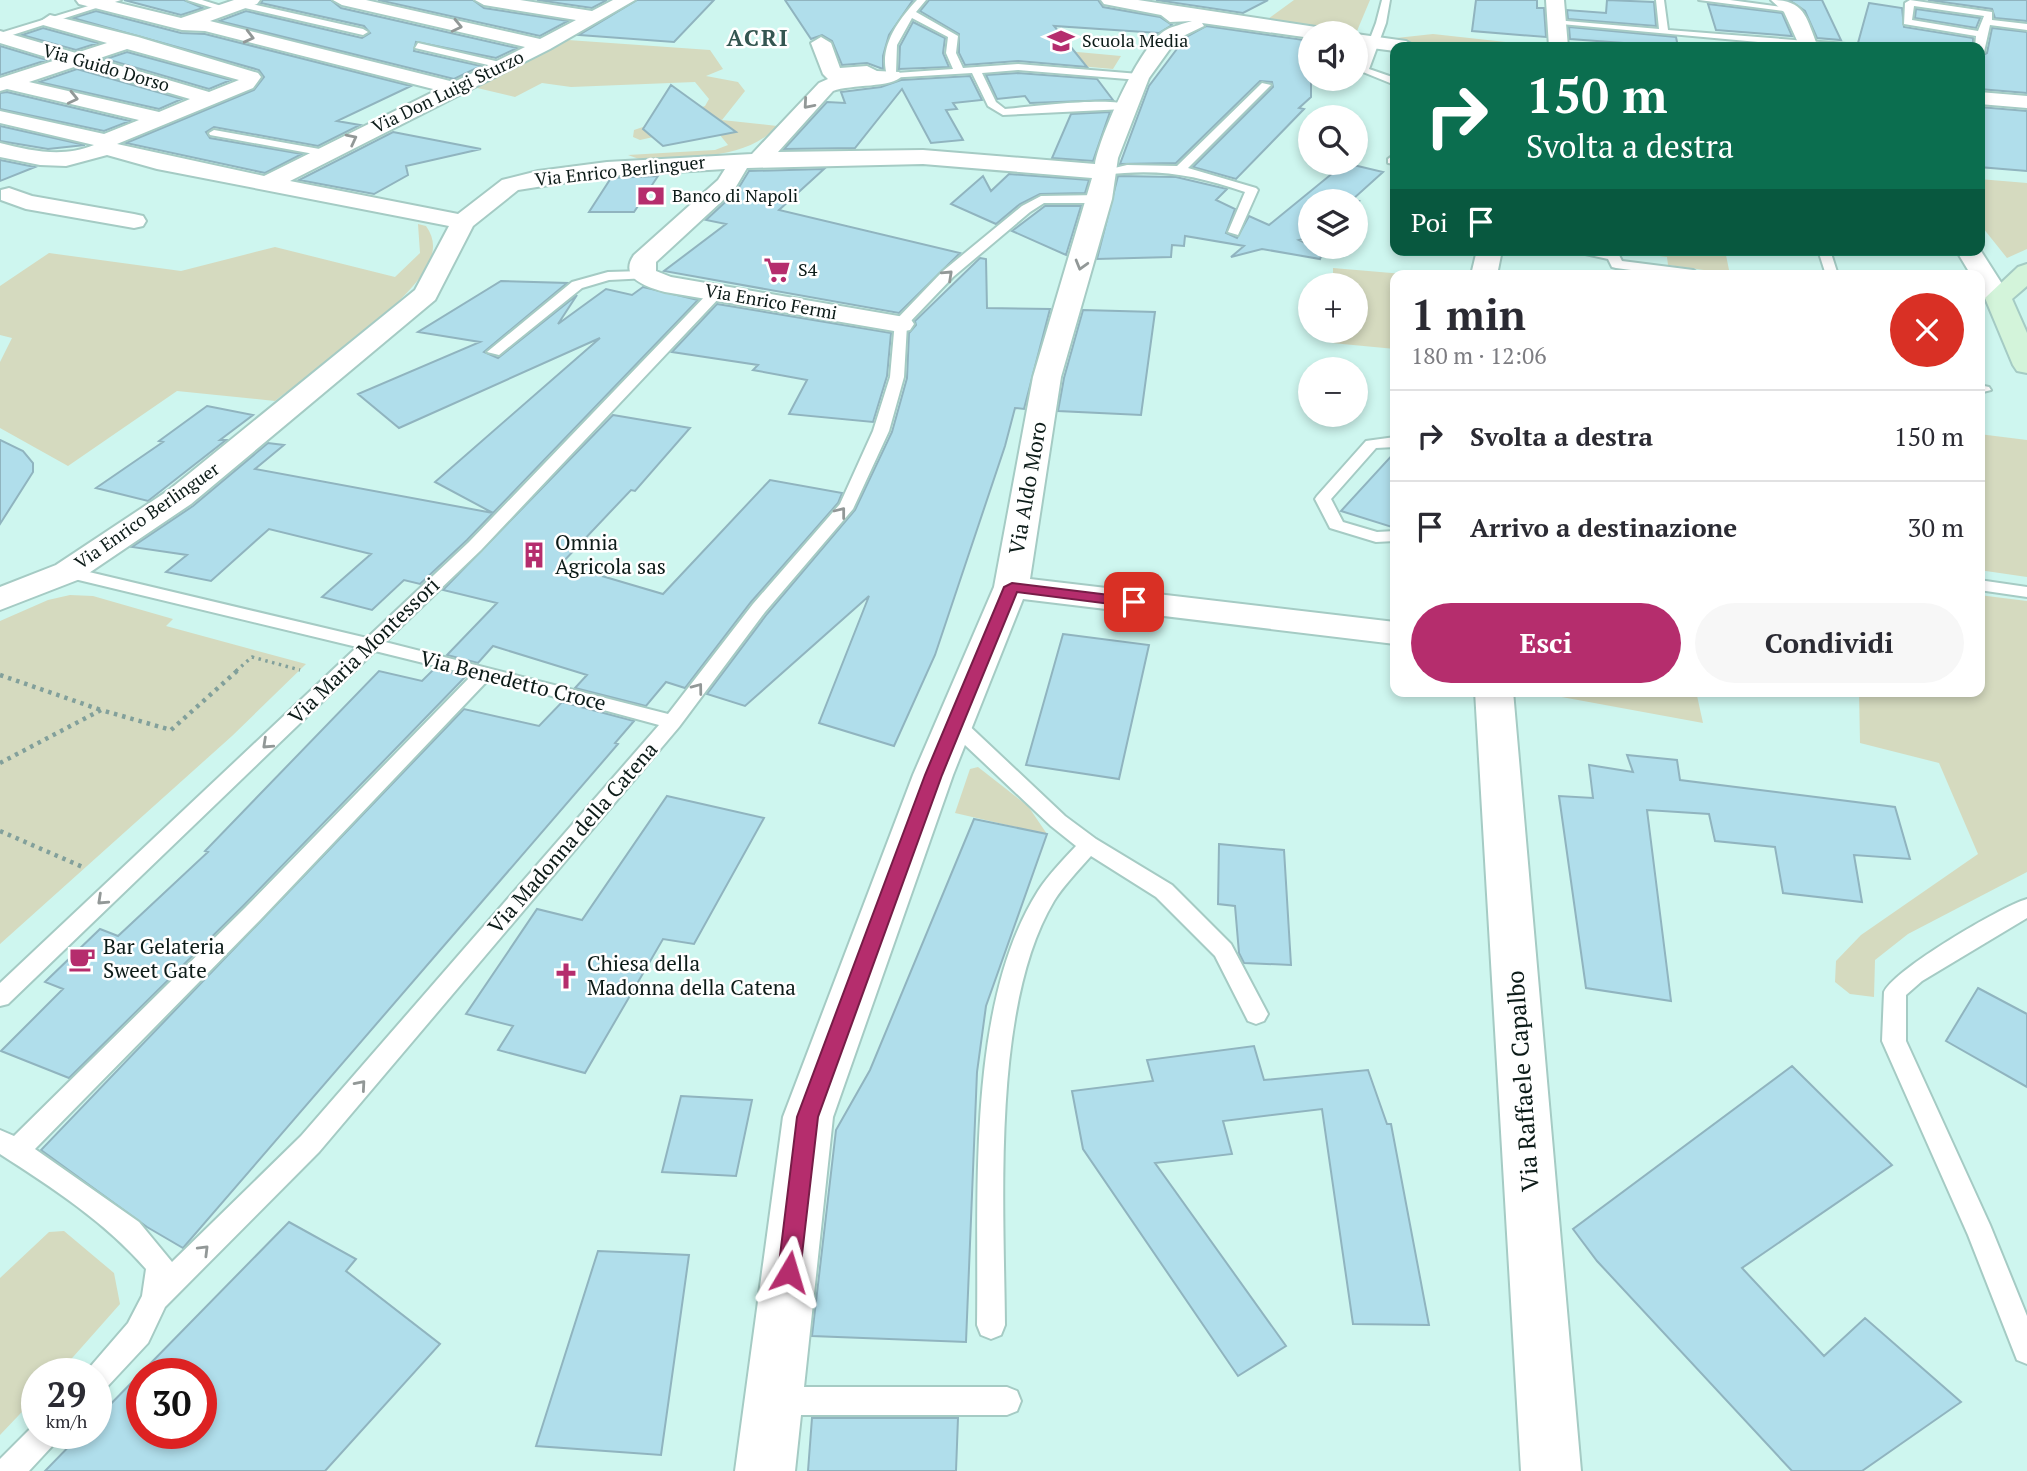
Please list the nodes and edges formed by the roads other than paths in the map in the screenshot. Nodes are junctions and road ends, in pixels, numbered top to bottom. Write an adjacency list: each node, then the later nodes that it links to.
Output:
1 (191, 0): 14 (lane)
2 (342, 0): 18 (street)
3 (484, 0): 19 (street)
4 (626, 0): 19 (street, Via Don Luigi Sturzo)
5 (922, 0): 17 (lane)
6 (1110, 0): 20 (street)
7 (1217, 0): 20 (street)
8 (1386, 0): 30 (lane)
9 (1555, 0): 23 (street)
10 (1660, 0): 28 (lane)
11 (1703, 0): 16 (lane)
12 (102, 1): 21 (lane); 24 (street)
13 (1910, 2): 22 (lane); 29 (lane)
14 (239, 4): 24 (street); 27 (lane)
15 (447, 4): 18 (street)
16 (1786, 5): 35 (street)
17 (911, 13): 45 (lane); 47 (lane)
18 (418, 17): 39 (street, one-way to 39)
19 (595, 17): 39 (street, Via Don Luigi Sturzo)
20 (1176, 17): 26 (street); 48 (street, Via Aldo Moro)
21 (50, 21): 31 (lane); 37 (street)
22 (1987, 22): 25 (lane); 29 (lane)
23 (1555, 23): 28 (lane); 33 (street)
24 (182, 24): 37 (street); 52 (street, one-way to 52)
25 (2027, 27)
26 (1298, 30)
27 (363, 32)
28 (1664, 32): 34 (lane)
29 (1981, 34): 36 (lane)
30 (1368, 35)
31 (0, 36): 42 (street, Via Guido Dorso)
32 (1368, 41): 40 (street)
33 (1558, 42)
34 (1767, 42)
35 (1806, 42)
36 (1980, 42)
37 (126, 43): 42 (street); 54 (street)
38 (821, 43): 47 (street)
39 (543, 45): 43 (street, Via Don Luigi Sturzo)
40 (1390, 45)
41 (418, 46): 43 (lane)
42 (77, 59): 50 (street); 54 (street, Via Guido Dorso)
43 (501, 65): 52 (street, Via Don Luigi Sturzo)
44 (975, 69): 45 (lane); 48 (lane); 56 (lane)
45 (959, 71): 47 (lane)
46 (1368, 72): 49 (lane)
47 (891, 73): 63 (street, one-way to 63)
48 (1139, 77): 56 (street, Via Aldo Moro)
49 (1390, 80)
50 (3, 84): 58 (street, Via Guido Dorso, one-way to 58)
51 (1266, 85): 65 (lane)
52 (454, 88): 62 (street, Via Don Luigi Sturzo, one-way to 52)
53 (1985, 98): 55 (street)
54 (212, 99): 58 (street)
55 (2027, 102)
56 (1125, 106): 67 (street, Via Aldo Moro)
57 (0, 117): 60 (street)
58 (163, 119): 60 (street)
59 (214, 133): 62 (lane)
60 (106, 144): 64 (street); 66 (street)
61 (0, 150): 64 (street)
62 (325, 153): 66 (street, Via Don Luigi Sturzo)
63 (748, 160): 67 (street, Via Enrico Berlinguer); 70 (street, Via Enrico Berlinguer); 73 (street)
64 (66, 161): 68 (street)
65 (1182, 167): 67 (lane); 71 (lane)
66 (270, 182): 70 (street)
67 (1102, 185): 77 (lane, one-way to 67); 84 (street, Via Aldo Moro, one-way to 84)
68 (4, 199): 69 (street)
69 (134, 221)
70 (463, 222): 82 (street, Via Enrico Berlinguer)
71 (1234, 232)
72 (2027, 272): 76 (main road)
73 (643, 275): 75 (street, Via Enrico Fermi); 78 (lane, Via Enrico Fermi)
74 (1985, 278): 76 (street)
75 (716, 293): 77 (street, Via Enrico Fermi); 88 (lane, Via Maria Montessori)
76 (1997, 298): 79 (main road)
77 (900, 324): 91 (lane, Via Madonna della Catena, one-way to 77)
78 (494, 352)
79 (2027, 365)
80 (1390, 442): 81 (lane)
81 (1390, 536)
82 (68, 572): 86 (street, Via Enrico Berlinguer); 88 (lane, Via Benedetto Croce)
83 (1985, 586): 85 (lane)
84 (1012, 587): 87 (street); 92 (street, Via Aldo Moro)
85 (2027, 592)
86 (0, 599)
87 (1390, 632)
88 (370, 647): 89 (lane, Via Benedetto Croce); 95 (lane, Via Maria Montessori, one-way to 95)
89 (485, 672): 91 (lane, Via Benedetto Croce); 97 (lane)
90 (1494, 697): 107 (street, Via Raffaele Capalbo)
91 (672, 722): 98 (lane, Via Madonna della Catena, one-way to 91)
92 (955, 724): 93 (lane); 102 (street, Via Aldo Moro)
93 (1089, 845): 96 (lane); 99 (lane)
94 (2027, 907): 100 (lane)
95 (0, 997)
96 (1256, 1014)
97 (8, 1146): 98 (lane)
98 (155, 1298): 101 (lane)
99 (991, 1325)
100 (2027, 1350)
101 (112, 1361)
102 (773, 1401): 103 (lane); 106 (street, Via Aldo Moro)
103 (1007, 1401)
104 (30, 1449): 105 (lane)
105 (9, 1471)
106 (765, 1471)
107 (1551, 1471)

